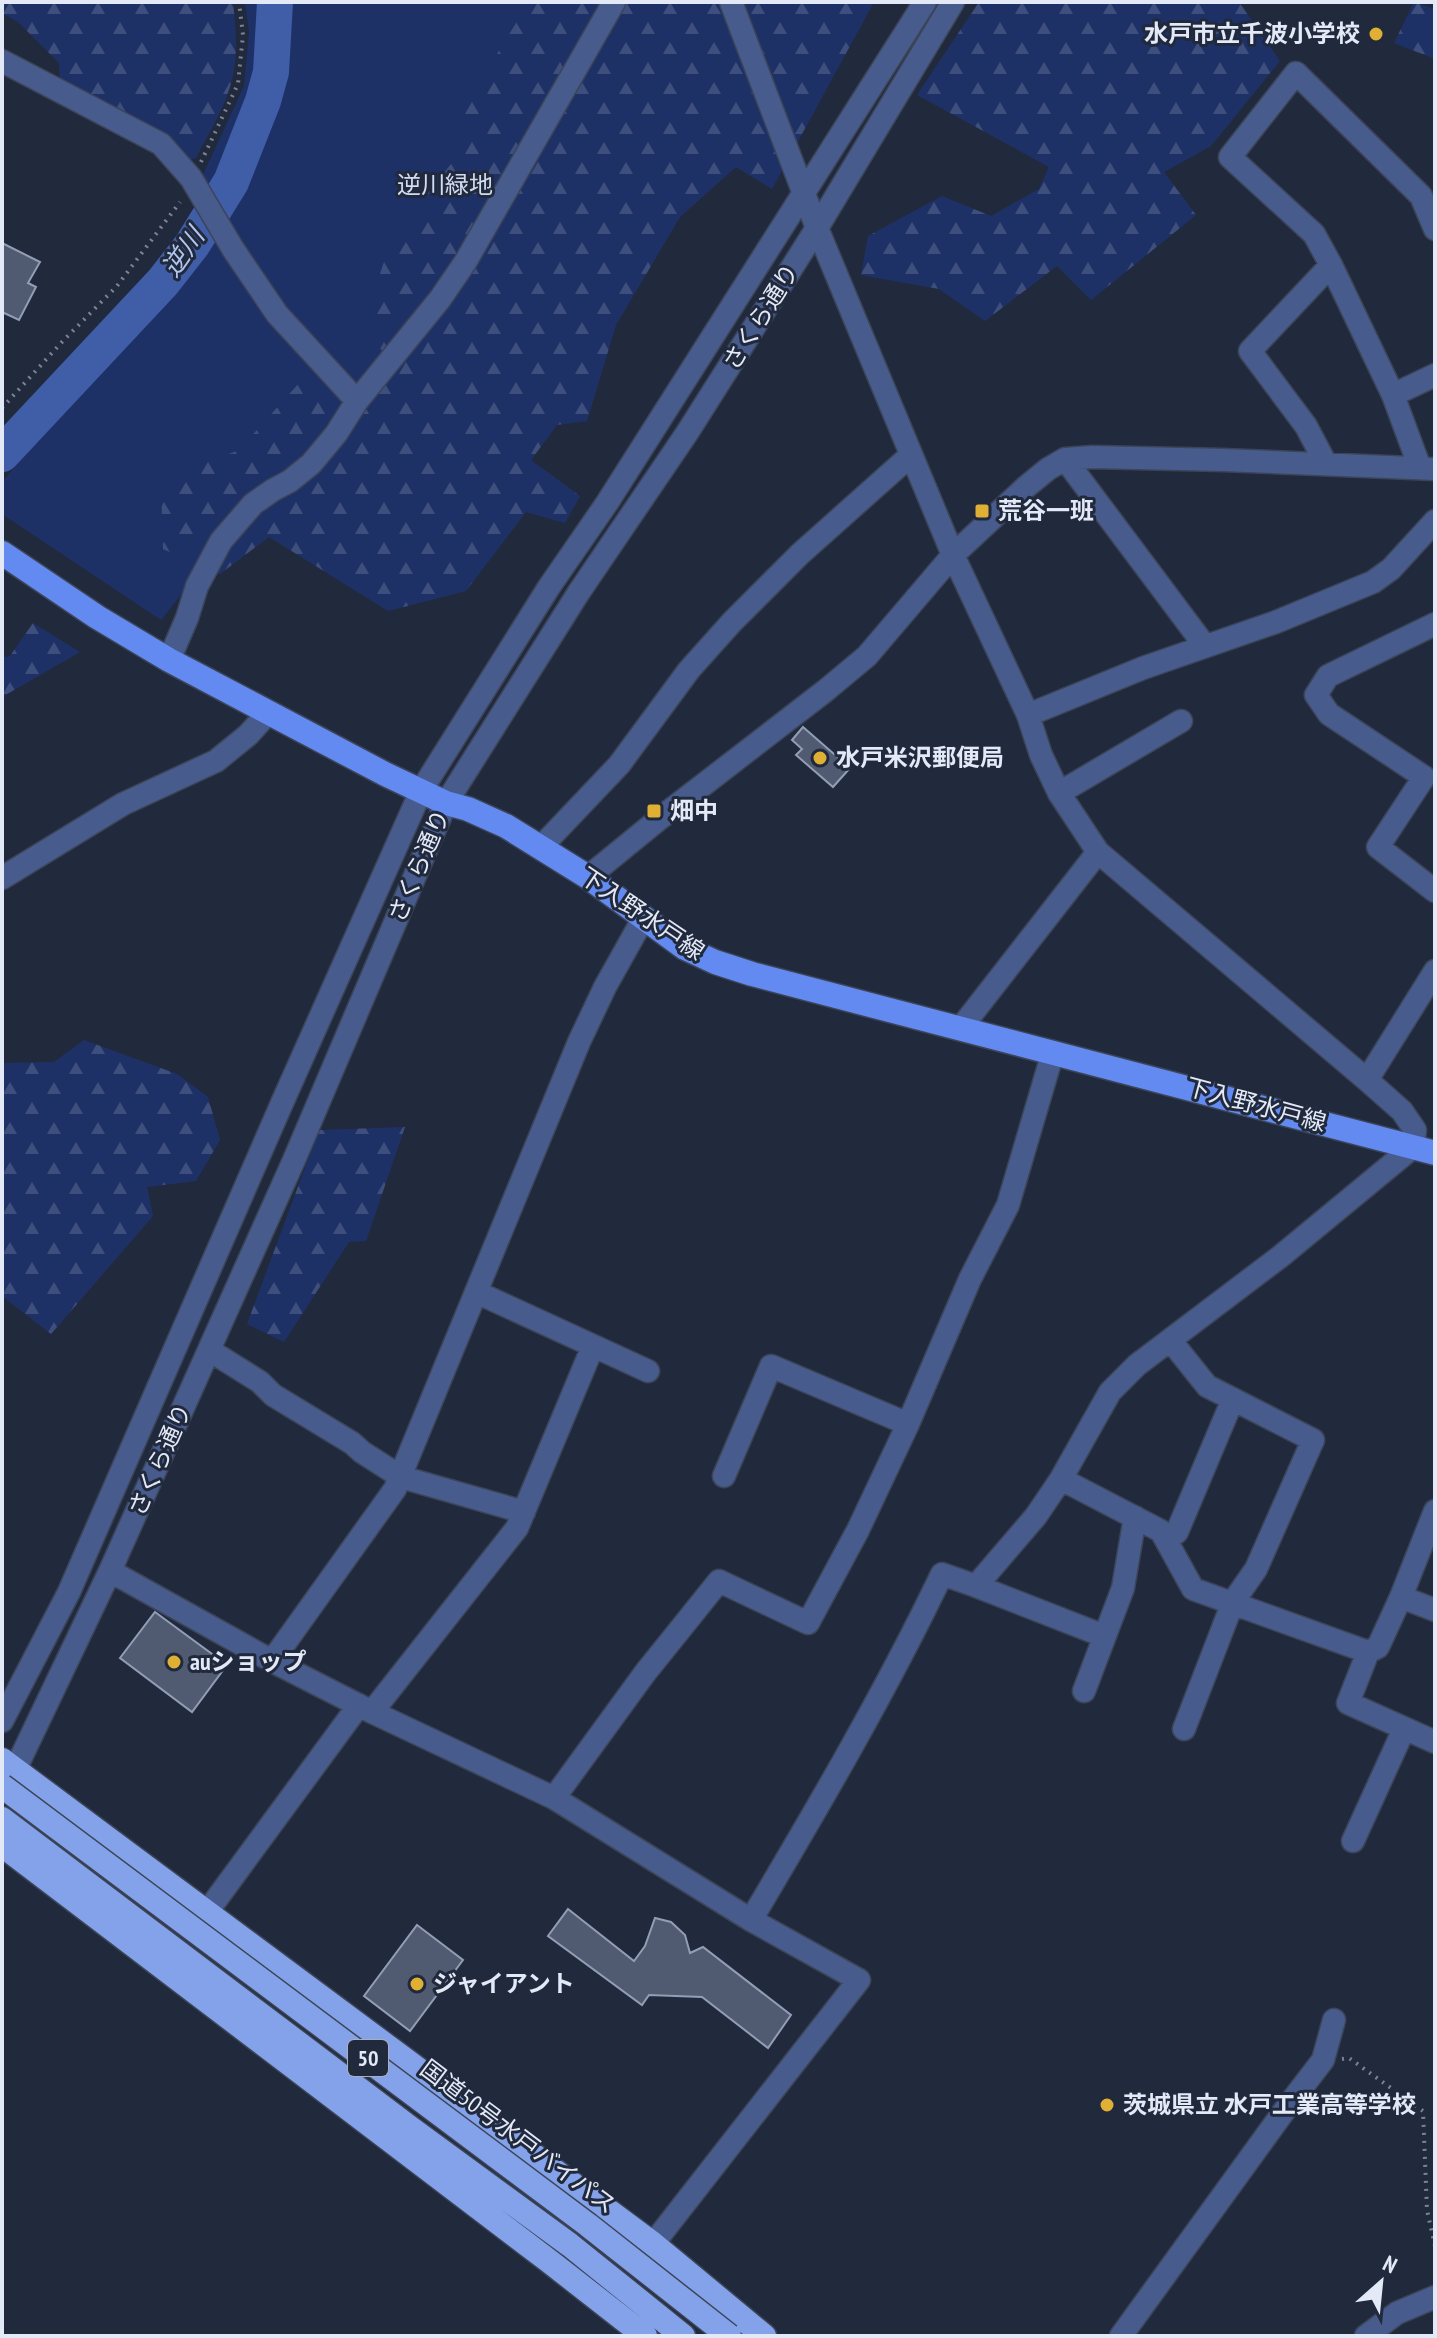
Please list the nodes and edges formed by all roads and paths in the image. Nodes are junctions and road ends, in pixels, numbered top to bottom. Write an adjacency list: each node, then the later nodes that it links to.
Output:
1 (239, 2): 7 (path)
2 (614, 2): 14 (street)
3 (731, 2): 8 (street)
4 (925, 2): 8 (street, さくら通り)
5 (953, 2): 9 (street, さくら通り)
6 (2, 61): 7 (street)
7 (194, 184): 14 (street); 15 (path)
8 (804, 191): 9 (street); 30 (street, さくら通り)
9 (817, 228): 16 (street); 32 (street, さくら通り)
10 (1435, 229): 11 (street)
11 (1331, 265): 13 (street); 18 (street)
12 (1435, 375): 13 (street)
13 (1393, 395): 19 (street)
14 (357, 401): 25 (street)
15 (2, 408)
16 (911, 455): 22 (street); 33 (street)
17 (1065, 459): 18 (street); 22 (street); 24 (street)
18 (1326, 464): 19 (street)
19 (1428, 469)
20 (1435, 521): 24 (street)
21 (2, 553): 25 (main road, 下入野水戸線)
22 (953, 555): 27 (street); 35 (street)
23 (1435, 624): 29 (street)
24 (1205, 646): 27 (street)
25 (169, 660): 26 (main road, 下入野水戸線)
26 (268, 713): 30 (main road, 下入野水戸線); 36 (street)
27 (1028, 715): 31 (street)
28 (1181, 721): 31 (street)
29 (1429, 768): 37 (street)
30 (421, 791): 32 (main road, 下入野水戸線); 68 (street, さくら通り)
31 (1059, 793): 34 (street)
32 (446, 803): 33 (main road, 下入野水戸線); 47 (street, さくら通り)
33 (541, 847): 35 (main road, 下入野水戸線)
34 (1098, 852): 40 (street); 42 (street)
35 (588, 877): 38 (main road, 下入野水戸線)
36 (2, 878)
37 (1435, 891)
38 (643, 919): 40 (main road, 下入野水戸線); 44 (street)
39 (1435, 971): 42 (street)
40 (960, 1029): 41 (main road, 下入野水戸線)
41 (1053, 1052): 43 (main road, 下入野水戸線); 50 (street)
42 (1367, 1080): 43 (street)
43 (1424, 1150): 45 (street)
44 (476, 1292): 46 (street); 52 (street)
45 (1171, 1341): 49 (street); 53 (street)
46 (593, 1346): 48 (street); 55 (street)
47 (209, 1350): 52 (street); 58 (street, さくら通り)
48 (648, 1371)
49 (1233, 1399): 57 (street); 61 (street)
50 (908, 1424): 51 (street); 74 (street)
51 (724, 1476)
52 (401, 1477): 55 (street); 65 (street)
53 (1061, 1479): 56 (street); 59 (street)
54 (1435, 1511): 60 (street)
55 (524, 1512): 67 (street)
56 (1135, 1517): 57 (street); 63 (street)
57 (1167, 1540): 61 (street)
58 (110, 1571): 65 (street); 72 (street, さくら通り)
59 (976, 1586): 63 (street); 79 (street)
60 (1401, 1597): 62 (street); 64 (street)
61 (1233, 1602): 64 (street); 69 (street)
62 (1435, 1610)
63 (1104, 1636): 66 (street)
64 (1368, 1652): 70 (street)
65 (272, 1661): 67 (street)
66 (1084, 1691)
67 (366, 1708): 74 (street); 78 (street)
68 (2, 1721)
69 (1184, 1729)
70 (1404, 1729): 71 (street); 76 (street)
71 (1435, 1742)
72 (6, 1772): 73 (main road, さくら通り); 78 (highway); 87 (highway, 国道50号水戸バイパス / 50, bridge)
73 (2, 1794)
74 (554, 1798): 79 (street)
75 (2, 1819): 86 (highway, 50)
76 (1353, 1841)
77 (2, 1845): 85 (highway)
78 (207, 1912): 82 (highway)
79 (751, 1920): 82 (street)
80 (1334, 2020): 81 (street)
81 (1323, 2060): 83 (path); 89 (street)
82 (653, 2244): 88 (highway)
83 (1435, 2246)
84 (1435, 2297): 90 (street)
85 (645, 2336)
86 (683, 2336)
87 (729, 2336)
88 (764, 2336)
89 (1121, 2336)
90 (1366, 2336)

